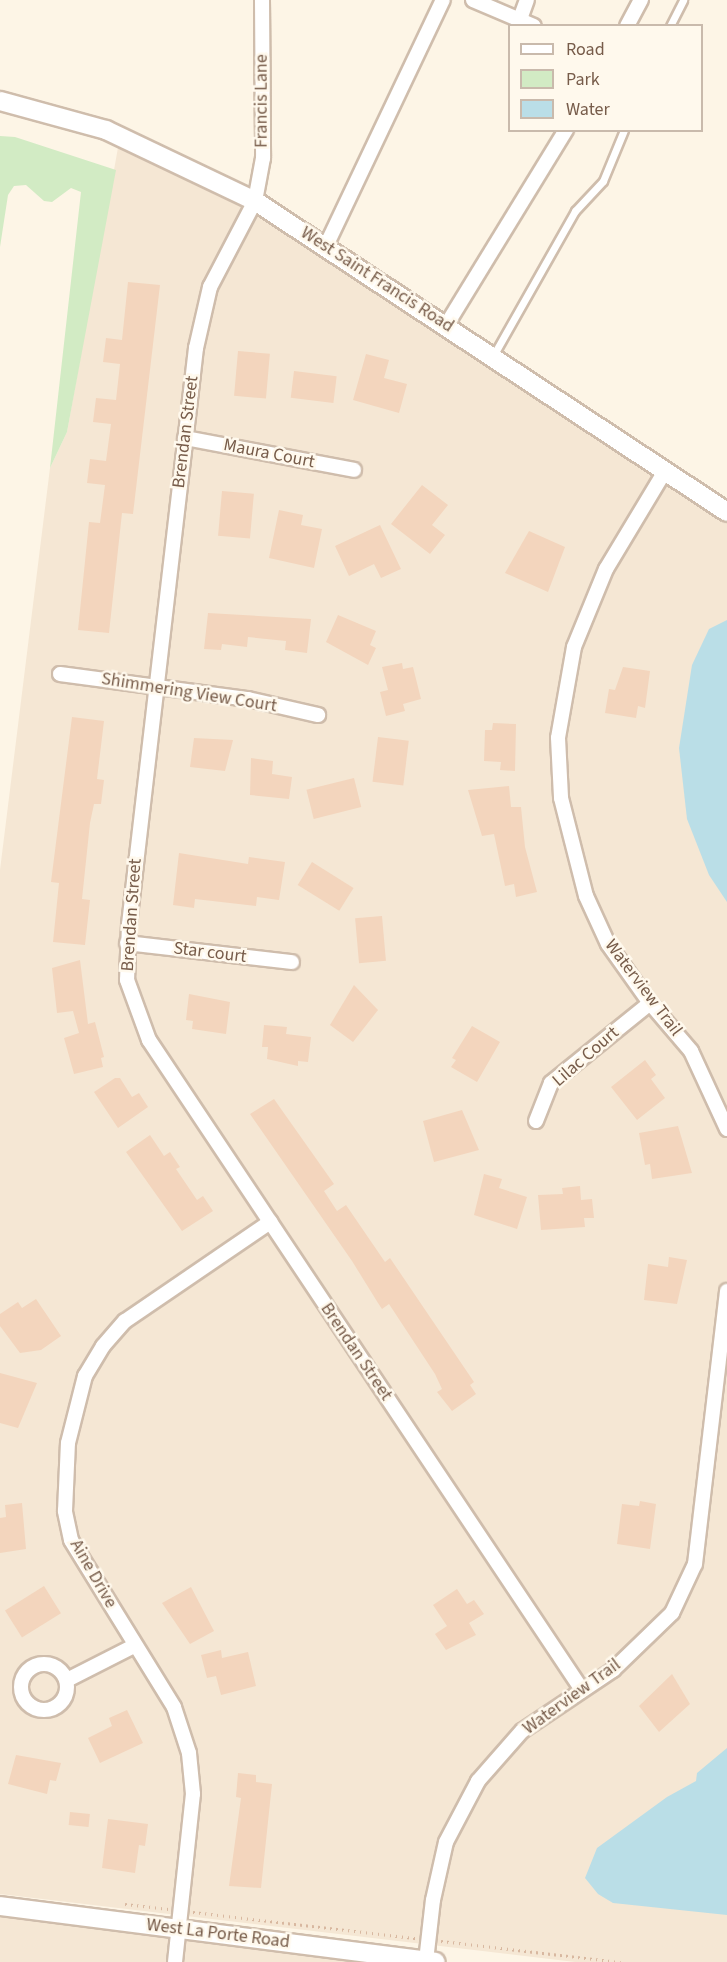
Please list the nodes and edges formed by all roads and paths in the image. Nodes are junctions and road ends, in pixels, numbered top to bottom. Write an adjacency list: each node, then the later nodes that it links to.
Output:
1 (262, 0): 14 (street, Francis Lane)
2 (443, 0): 15 (street)
3 (473, 0): 7 (street)
4 (527, 0): 7 (street)
5 (641, 0): 9 (street)
6 (683, 0): 10 (lane)
7 (520, 19): 8 (street)
8 (530, 24)
9 (628, 24)
10 (670, 24)
11 (0, 101): 14 (street, West Saint Francis Road)
12 (565, 132): 16 (street)
13 (623, 132): 17 (lane)
14 (255, 201): 15 (street, West Saint Francis Road); 18 (street, Brendan Street)
15 (327, 246): 16 (street, West Saint Francis Road)
16 (447, 324): 17 (street, West Saint Francis Road)
17 (493, 356): 20 (street, West Saint Francis Road)
18 (185, 438): 19 (street, Maura Court); 23 (street, Brendan Street)
19 (354, 470)
20 (665, 471): 21 (street, West Saint Francis Road); 27 (street, Waterview Trail)
21 (727, 513)
22 (60, 674): 23 (street, Shimmering View Court)
23 (157, 686): 24 (street, Shimmering View Court); 25 (street, Brendan Street)
24 (318, 715)
25 (127, 943): 26 (street, Star court); 30 (street, Brendan Street)
26 (292, 962)
27 (650, 1003): 28 (street, Lilac Court); 29 (street, Waterview Trail)
28 (536, 1121)
29 (727, 1129)
30 (270, 1222): 32 (street, Aine Drive); 34 (street, Brendan Street)
31 (727, 1291): 34 (street, Waterview Trail)
32 (134, 1646): 33 (street); 37 (street, Aine Drive)
33 (67, 1680)
34 (582, 1690): 38 (street, Waterview Trail)
35 (119, 1903): 37 (path)
36 (0, 1906): 37 (street, West La Porte Road)
37 (180, 1920): 38 (path); 39 (street, West La Porte Road); 40 (street, Aine Drive)
38 (428, 1940): 39 (street, Waterview Trail); 41 (path)
39 (431, 1961)
40 (175, 1962)
41 (621, 1962)

